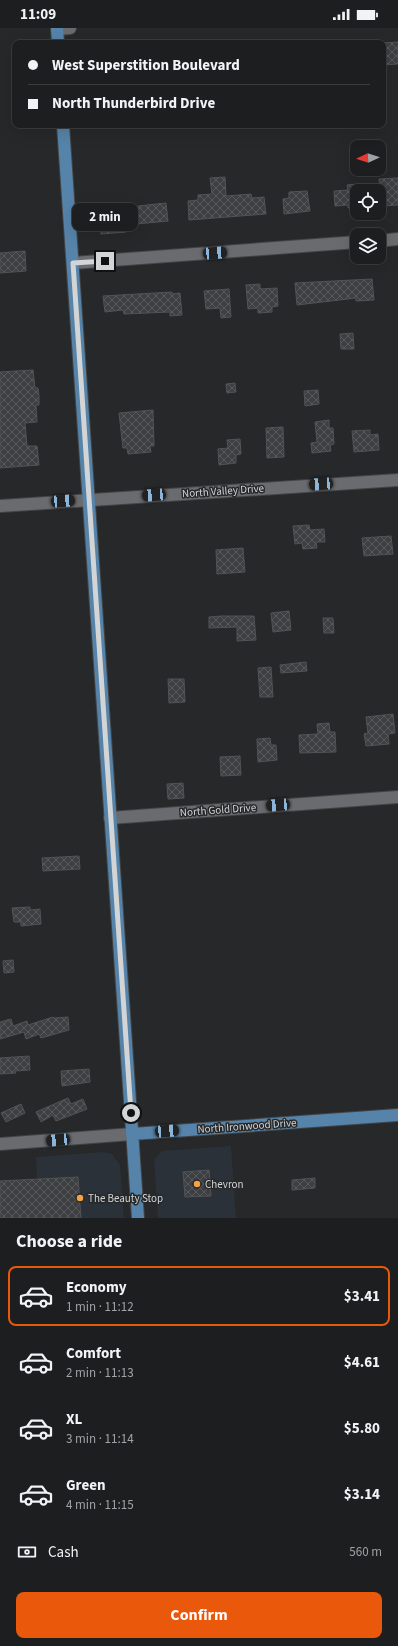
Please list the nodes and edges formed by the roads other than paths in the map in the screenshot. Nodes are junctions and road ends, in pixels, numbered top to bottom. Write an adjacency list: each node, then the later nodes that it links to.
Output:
1 (57, 28): 2 (street); 3 (main road)
2 (70, 28)
3 (58, 40)
4 (63, 128): 8 (main road)
5 (398, 239): 6 (street)
6 (386, 240)
7 (350, 243): 8 (street)
8 (73, 263): 10 (main road)
9 (398, 480): 10 (street, North Valley Drive)
10 (89, 499): 11 (street, North Valley Drive); 13 (main road)
11 (0, 506)
12 (398, 797): 13 (street, North Gold Drive)
13 (110, 818): 15 (main road)
14 (398, 1115): 15 (main road, North Ironwood Drive)
15 (132, 1134): 16 (street, North Ironwood Drive); 17 (main road)
16 (0, 1144)
17 (138, 1218)

